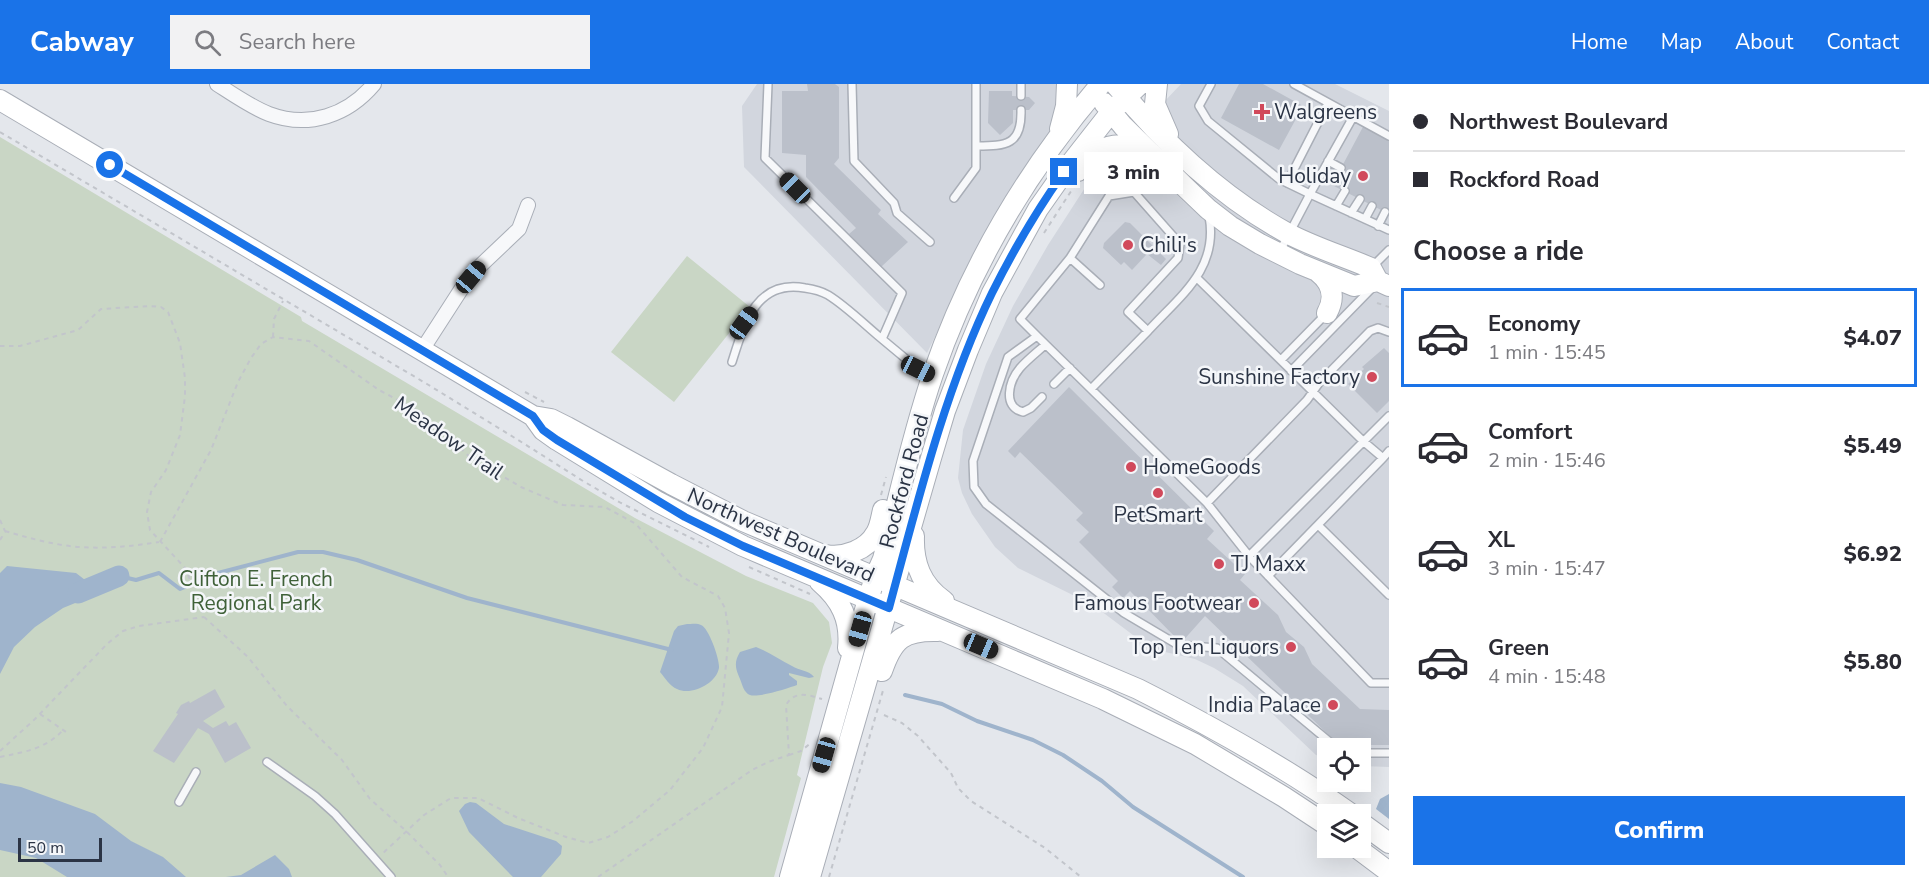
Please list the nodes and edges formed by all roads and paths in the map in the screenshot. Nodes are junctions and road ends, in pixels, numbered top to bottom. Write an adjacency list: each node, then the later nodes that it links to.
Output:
1 (217, 84): 2 (street)
2 (374, 84)
3 (768, 84): 61 (lane)
4 (852, 84): 45 (lane)
5 (976, 84): 22 (lane)
6 (1021, 84): 13 (lane)
7 (1067, 84): 20 (main road)
8 (1157, 84): 23 (main road)
9 (1211, 84): 28 (lane)
10 (1294, 84): 15 (lane)
11 (1094, 87): 17 (main road); 20 (main road, Rockford Road)
12 (1126, 88): 17 (main road, Rockford Road); 23 (main road)
13 (1021, 96)
14 (0, 100): 64 (main road, Northwest Boulevard)
15 (1328, 103): 18 (lane); 28 (lane)
16 (1021, 110): 22 (lane)
17 (1111, 111): 24 (main road); 36 (main road, Rockford Road)
18 (1353, 117): 21 (lane); 25 (lane)
19 (0, 132): 53 (path)
20 (1058, 136): 69 (main road, Rockford Road)
21 (1389, 136)
22 (977, 146): 31 (lane)
23 (1174, 147): 43 (main road)
24 (1153, 156): 36 (main road); 37 (main road)
25 (1328, 161): 26 (lane); 30 (lane)
26 (1341, 168)
27 (1077, 182): 44 (path)
28 (1287, 183): 30 (lane)
29 (1345, 191): 34 (lane)
30 (1311, 194): 34 (lane); 43 (lane)
31 (954, 198)
32 (1360, 199): 39 (lane)
33 (528, 205): 64 (street)
34 (1336, 206): 39 (lane)
35 (1372, 206): 40 (lane)
36 (1038, 209): 81 (main road, Rockford Road)
37 (1208, 209): 47 (main road); 51 (lane)
38 (1385, 212): 41 (lane)
39 (1351, 213): 40 (lane)
40 (1365, 219): 41 (lane)
41 (1378, 225): 42 (lane)
42 (1388, 228)
43 (1288, 233): 47 (lane); 50 (main road)
44 (1043, 234)
45 (930, 242)
46 (1389, 250): 50 (lane)
47 (1279, 254): 49 (main road)
48 (1070, 258): 52 (lane); 57 (lane); 59 (lane)
49 (1318, 272): 50 (main road); 55 (main road)
50 (1380, 278): 68 (lane)
51 (1197, 279): 57 (lane); 65 (lane)
52 (1100, 285)
53 (283, 301): 60 (path); 87 (path)
54 (1377, 303): 56 (path)
55 (1334, 306): 65 (lane)
56 (1389, 307)
57 (1148, 331): 71 (lane)
58 (1389, 332): 72 (lane)
59 (1036, 336): 62 (lane); 111 (lane)
60 (273, 337): 86 (path); 121 (path, Meadow Trail)
61 (882, 339): 66 (lane); 69 (lane)
62 (1045, 345): 67 (lane); 73 (lane)
63 (0, 346): 86 (path)
64 (422, 350): 74 (main road, Northwest Boulevard)
65 (1281, 360): 68 (lane)
66 (732, 362)
67 (1070, 368): 70 (lane); 71 (lane)
68 (1291, 371): 72 (lane)
69 (933, 376): 76 (main road, Rockford Road)
70 (1054, 384)
71 (1091, 389): 80 (lane)
72 (1313, 392): 77 (lane); 80 (lane)
73 (1042, 397)
74 (533, 416): 88 (main road, Northwest Boulevard); 91 (main road, Northwest Boulevard)
75 (1389, 416): 77 (lane)
76 (914, 441): 88 (main road); 93 (main road, Rockford Road)
77 (1363, 441): 79 (lane); 89 (lane)
78 (1389, 451): 79 (lane)
79 (1383, 458): 83 (lane)
80 (1207, 502): 89 (lane)
81 (916, 514): 94 (main road, Rockford Road); 99 (main road)
82 (0, 519): 84 (path)
83 (1318, 525): 92 (lane); 95 (lane)
84 (5, 531): 85 (path); 86 (path)
85 (0, 540)
86 (160, 542): 100 (path)
87 (710, 548)
88 (820, 554): 93 (main road, Northwest Boulevard)
89 (1249, 556): 92 (lane)
90 (747, 566): 96 (path)
91 (814, 576): 97 (main road, Northwest Boulevard); 102 (main road)
92 (1268, 576): 104 (lane)
93 (875, 577): 94 (main road, Northwest Boulevard); 97 (main road, Rockford Road)
94 (895, 586): 98 (main road, Rockford Road); 99 (main road, Northwest Boulevard)
95 (1389, 594)
96 (813, 596)
97 (868, 599): 98 (main road, Northwest Boulevard); 102 (main road, Rockford Road)
98 (889, 608): 101 (main road, Northwest Boulevard); 108 (main road, Rockford Road)
99 (960, 614): 119 (main road, Northwest Boulevard)
100 (204, 617): 106 (path); 121 (path)
101 (944, 631): 108 (main road); 120 (main road, Northwest Boulevard)
102 (849, 667): 130 (main road, Rockford Road)
103 (886, 680): 132 (path)
104 (1389, 683)
105 (822, 699): 129 (path)
106 (40, 714): 109 (path); 112 (path)
107 (884, 715): 133 (path)
108 (854, 729): 131 (main road, Rockford Road)
109 (63, 730): 110 (path); 115 (path)
110 (66, 732)
111 (1325, 738)
112 (0, 751)
113 (1371, 753): 114 (lane)
114 (1389, 753)
115 (0, 757)
116 (267, 762): 125 (lane)
117 (196, 772): 118 (lane)
118 (178, 802)
119 (1336, 804)
120 (1317, 819)
121 (405, 830): 125 (path, Meadow Trail); 128 (path)
122 (1371, 830): 123 (main road)
123 (1389, 843)
124 (1370, 858): 126 (main road)
125 (376, 860): 127 (lane)
126 (1389, 872)
127 (391, 877)
128 (448, 877)
129 (598, 877)
130 (790, 877)
131 (810, 877)
132 (829, 877)
133 (1081, 877)

